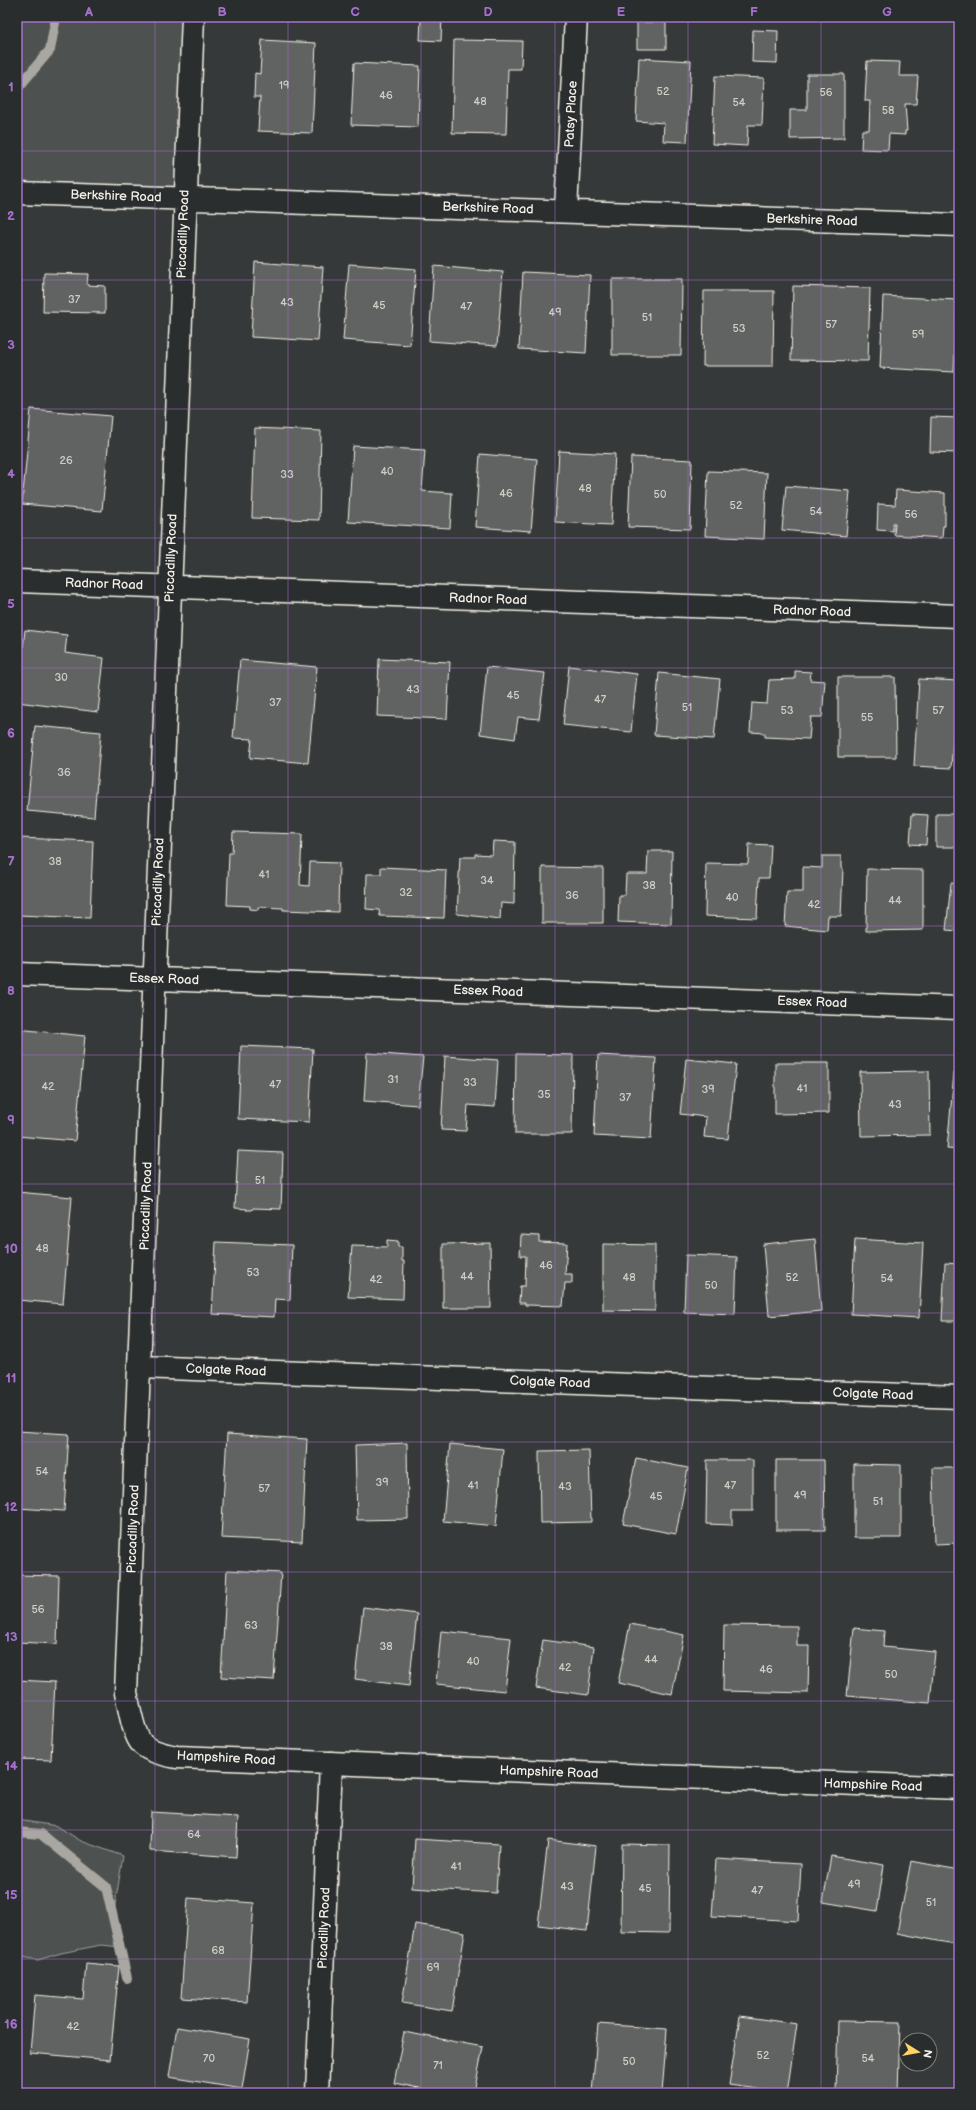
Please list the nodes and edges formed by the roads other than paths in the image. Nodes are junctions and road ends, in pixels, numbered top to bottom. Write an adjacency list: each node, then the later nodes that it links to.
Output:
1 (192, 17): 4 (street, Piccadilly Road)
2 (576, 17): 5 (street, Patsy Place)
3 (17, 193): 4 (street, Berkshire Road)
4 (184, 198): 5 (street, Berkshire Road); 8 (street, Piccadilly Road)
5 (566, 210): 6 (street, Berkshire Road)
6 (959, 225)
7 (17, 581): 8 (street, Radnor Road)
8 (170, 586): 9 (street, Radnor Road); 11 (street, Piccadilly Road)
9 (959, 616)
10 (17, 974): 11 (street, Essex Road)
11 (155, 978): 12 (street, Essex Road); 13 (street, Piccadilly Road)
12 (959, 1008)
13 (140, 1367): 14 (street, Colgate Road); 15 (street, Piccadilly Road)
14 (959, 1397)
15 (142, 1744): 16 (street, Hampshire Road)
16 (331, 1763): 17 (street, Hampshire Road); 18 (street, Picadilly Road)
17 (959, 1788)
18 (317, 2093)

